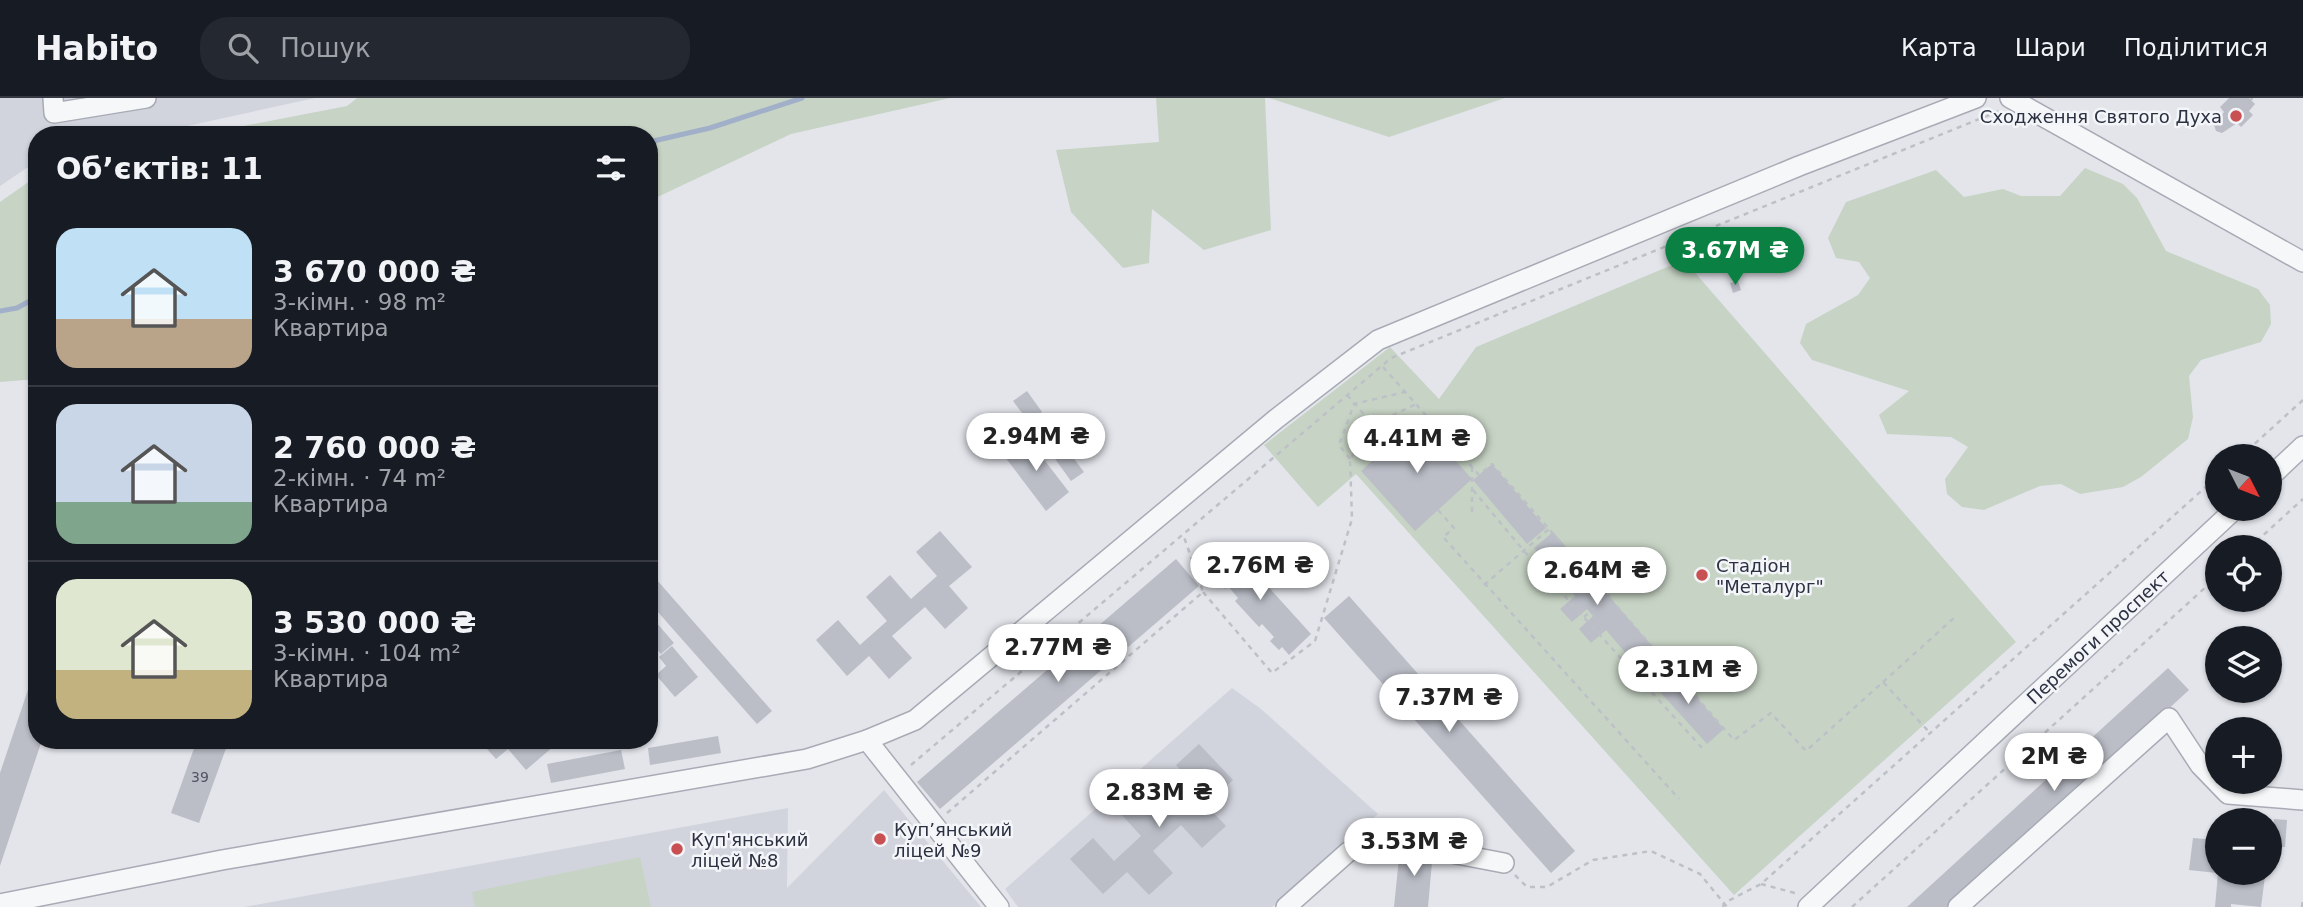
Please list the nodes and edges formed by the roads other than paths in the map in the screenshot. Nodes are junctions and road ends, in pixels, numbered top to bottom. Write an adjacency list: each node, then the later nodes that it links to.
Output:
1 (53, 98): 5 (street)
2 (146, 98): 5 (street)
3 (1976, 98): 10 (street)
4 (2014, 100): 6 (street)
5 (105, 102)
6 (2303, 262)
7 (2303, 446): 8 (street)
8 (2282, 466)
9 (2221, 522): 13 (street, Перемоги проспект)
10 (867, 740): 14 (street); 15 (street)
11 (2303, 800): 17 (street)
12 (1504, 863): 16 (street)
13 (1813, 903)
14 (0, 904)
15 (999, 907)
16 (1286, 907)
17 (1958, 907)

